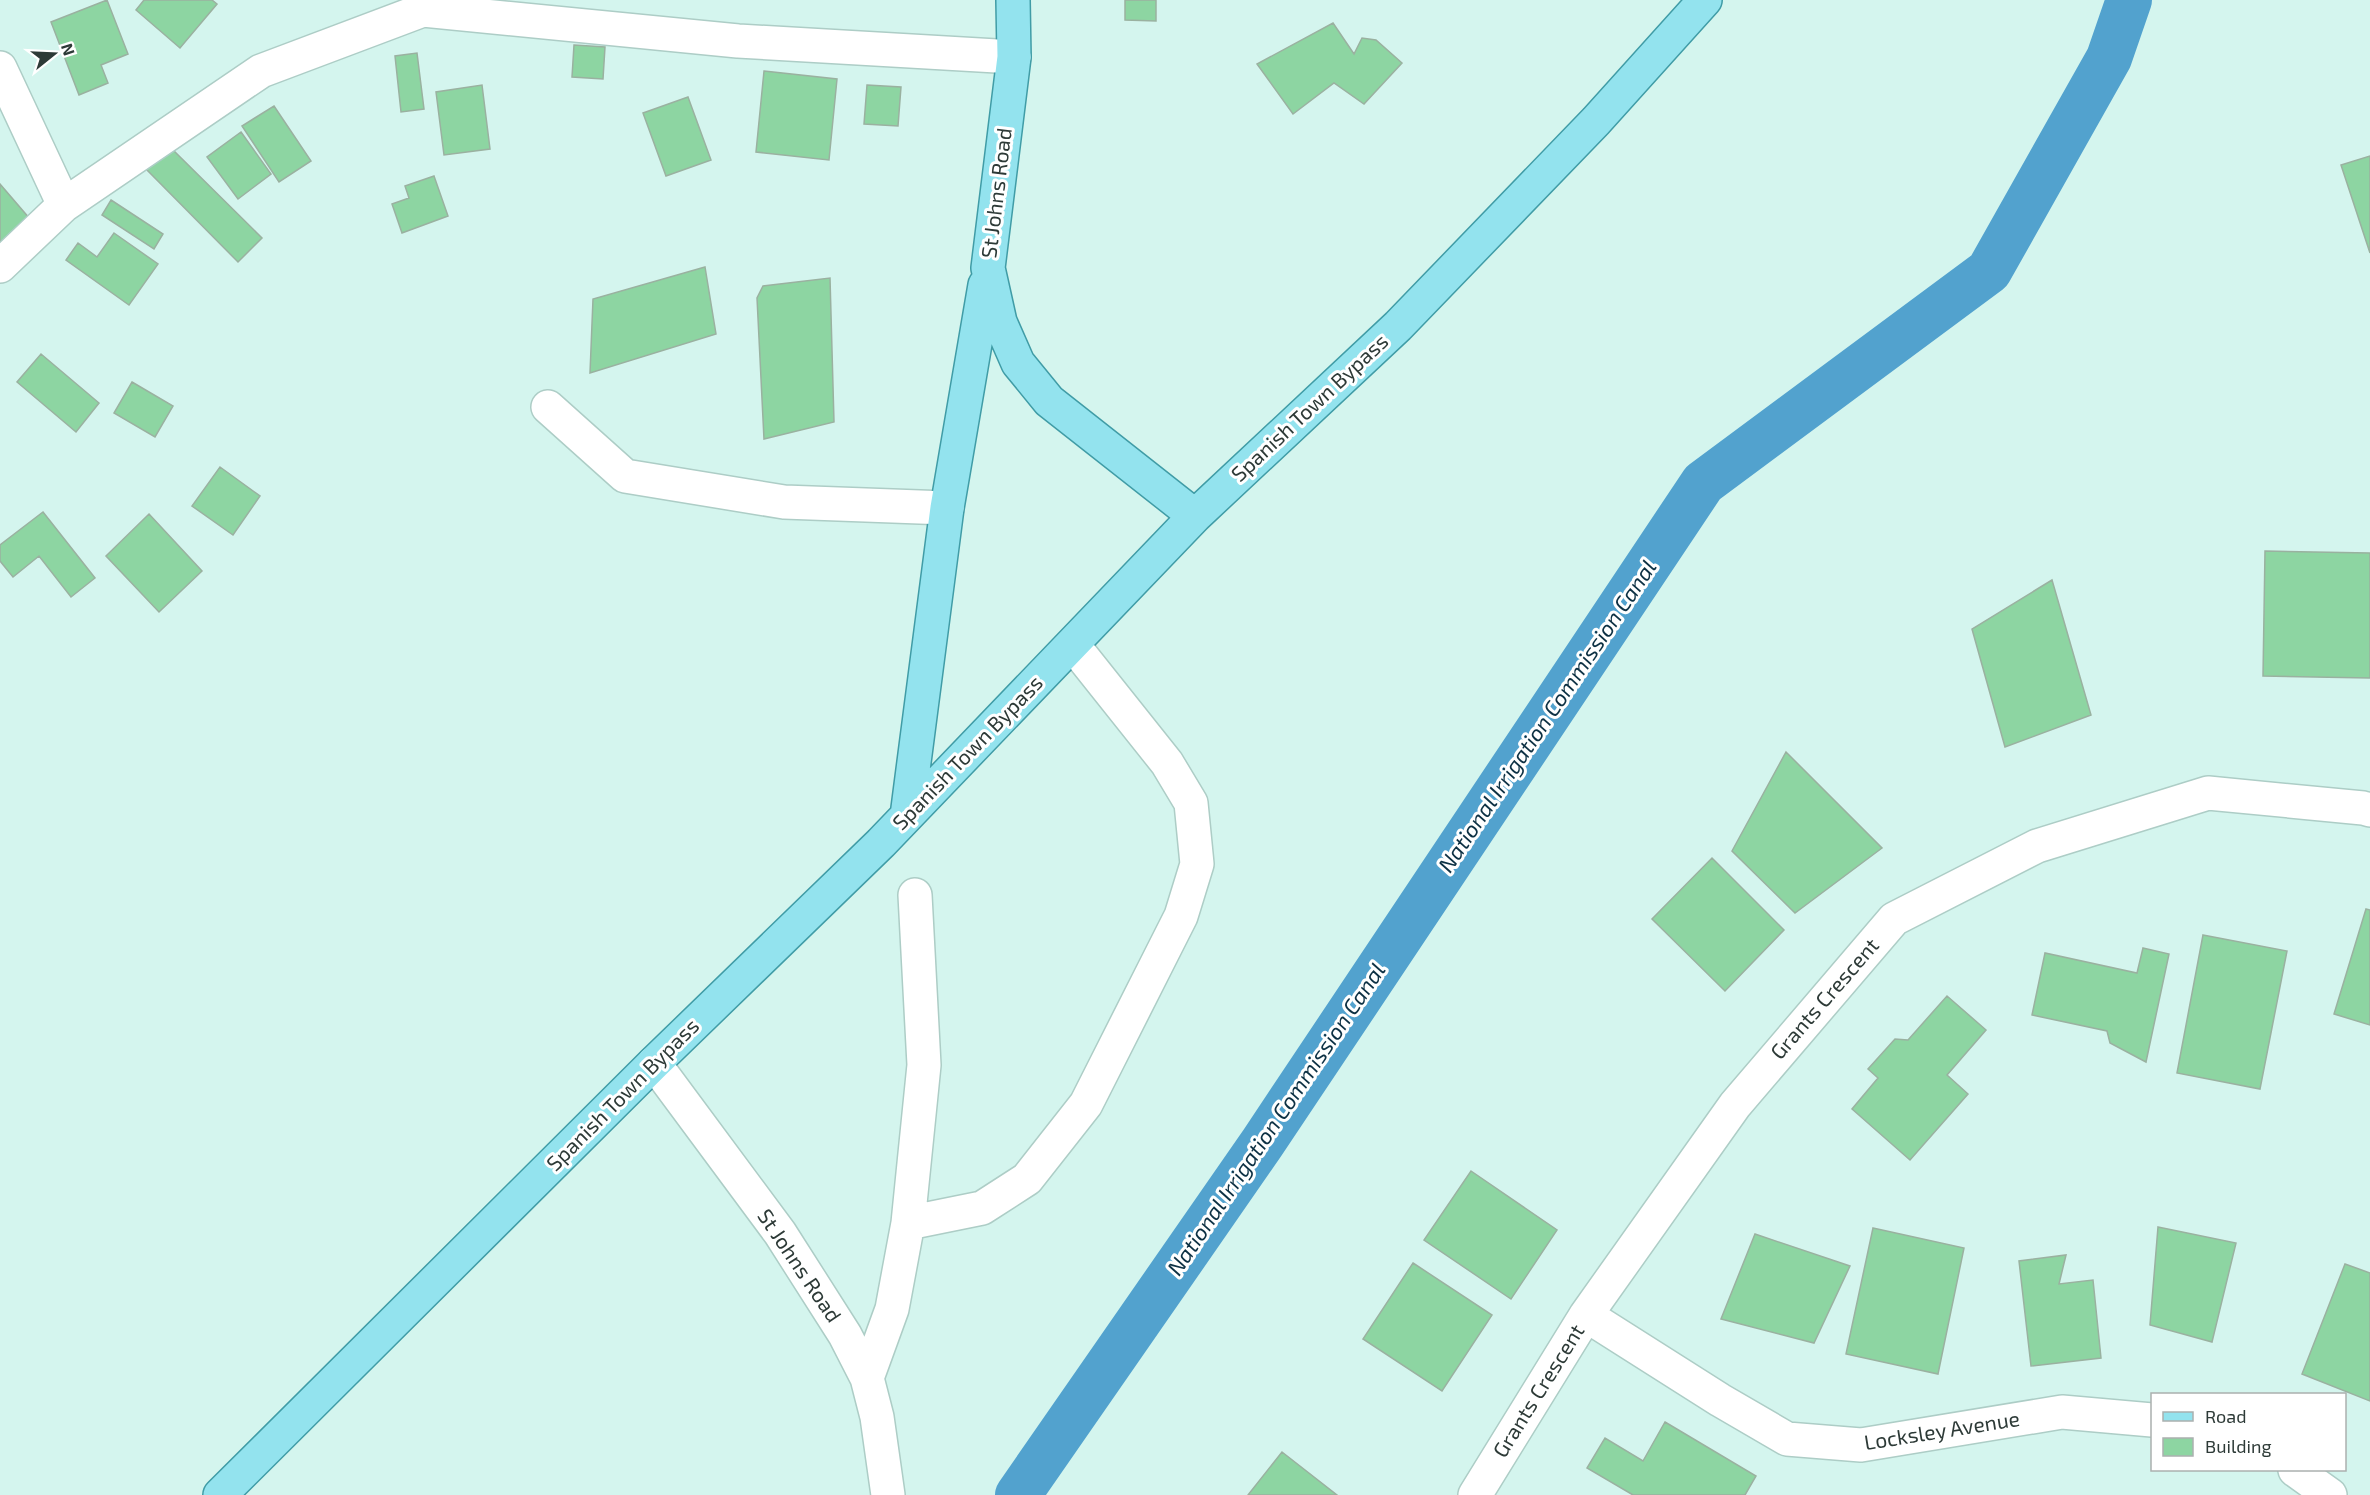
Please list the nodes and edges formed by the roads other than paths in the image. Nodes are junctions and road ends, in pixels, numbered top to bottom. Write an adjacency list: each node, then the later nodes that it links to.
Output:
1 (1013, 0): 3 (main road, St Johns Road)
2 (1705, 0): 10 (main road, Spanish Town Bypass)
3 (1014, 57): 5 (street); 7 (main road, St Johns Road)
4 (0, 68): 5 (street)
5 (64, 205): 6 (street)
6 (0, 266)
7 (988, 268): 9 (main road); 10 (main road, St Johns Road)
8 (548, 407): 9 (street)
9 (947, 507): 13 (main road)
10 (1195, 516): 11 (main road, Spanish Town Bypass)
11 (1073, 645): 13 (main road, Spanish Town Bypass); 16 (street)
12 (2370, 810): 17 (street, Grants Crescent)
13 (907, 816): 15 (main road, Spanish Town Bypass)
14 (915, 895): 16 (street)
15 (654, 1063): 18 (street, St Johns Road); 21 (main road, Spanish Town Bypass)
16 (908, 1222): 18 (street)
17 (1586, 1315): 19 (street, Locksley Avenue); 23 (street, Grants Crescent)
18 (867, 1378): 22 (street, St Johns Road)
19 (2151, 1420)
20 (2296, 1471): 24 (street)
21 (220, 1495)
22 (888, 1495)
23 (1475, 1495)
24 (2330, 1495)

